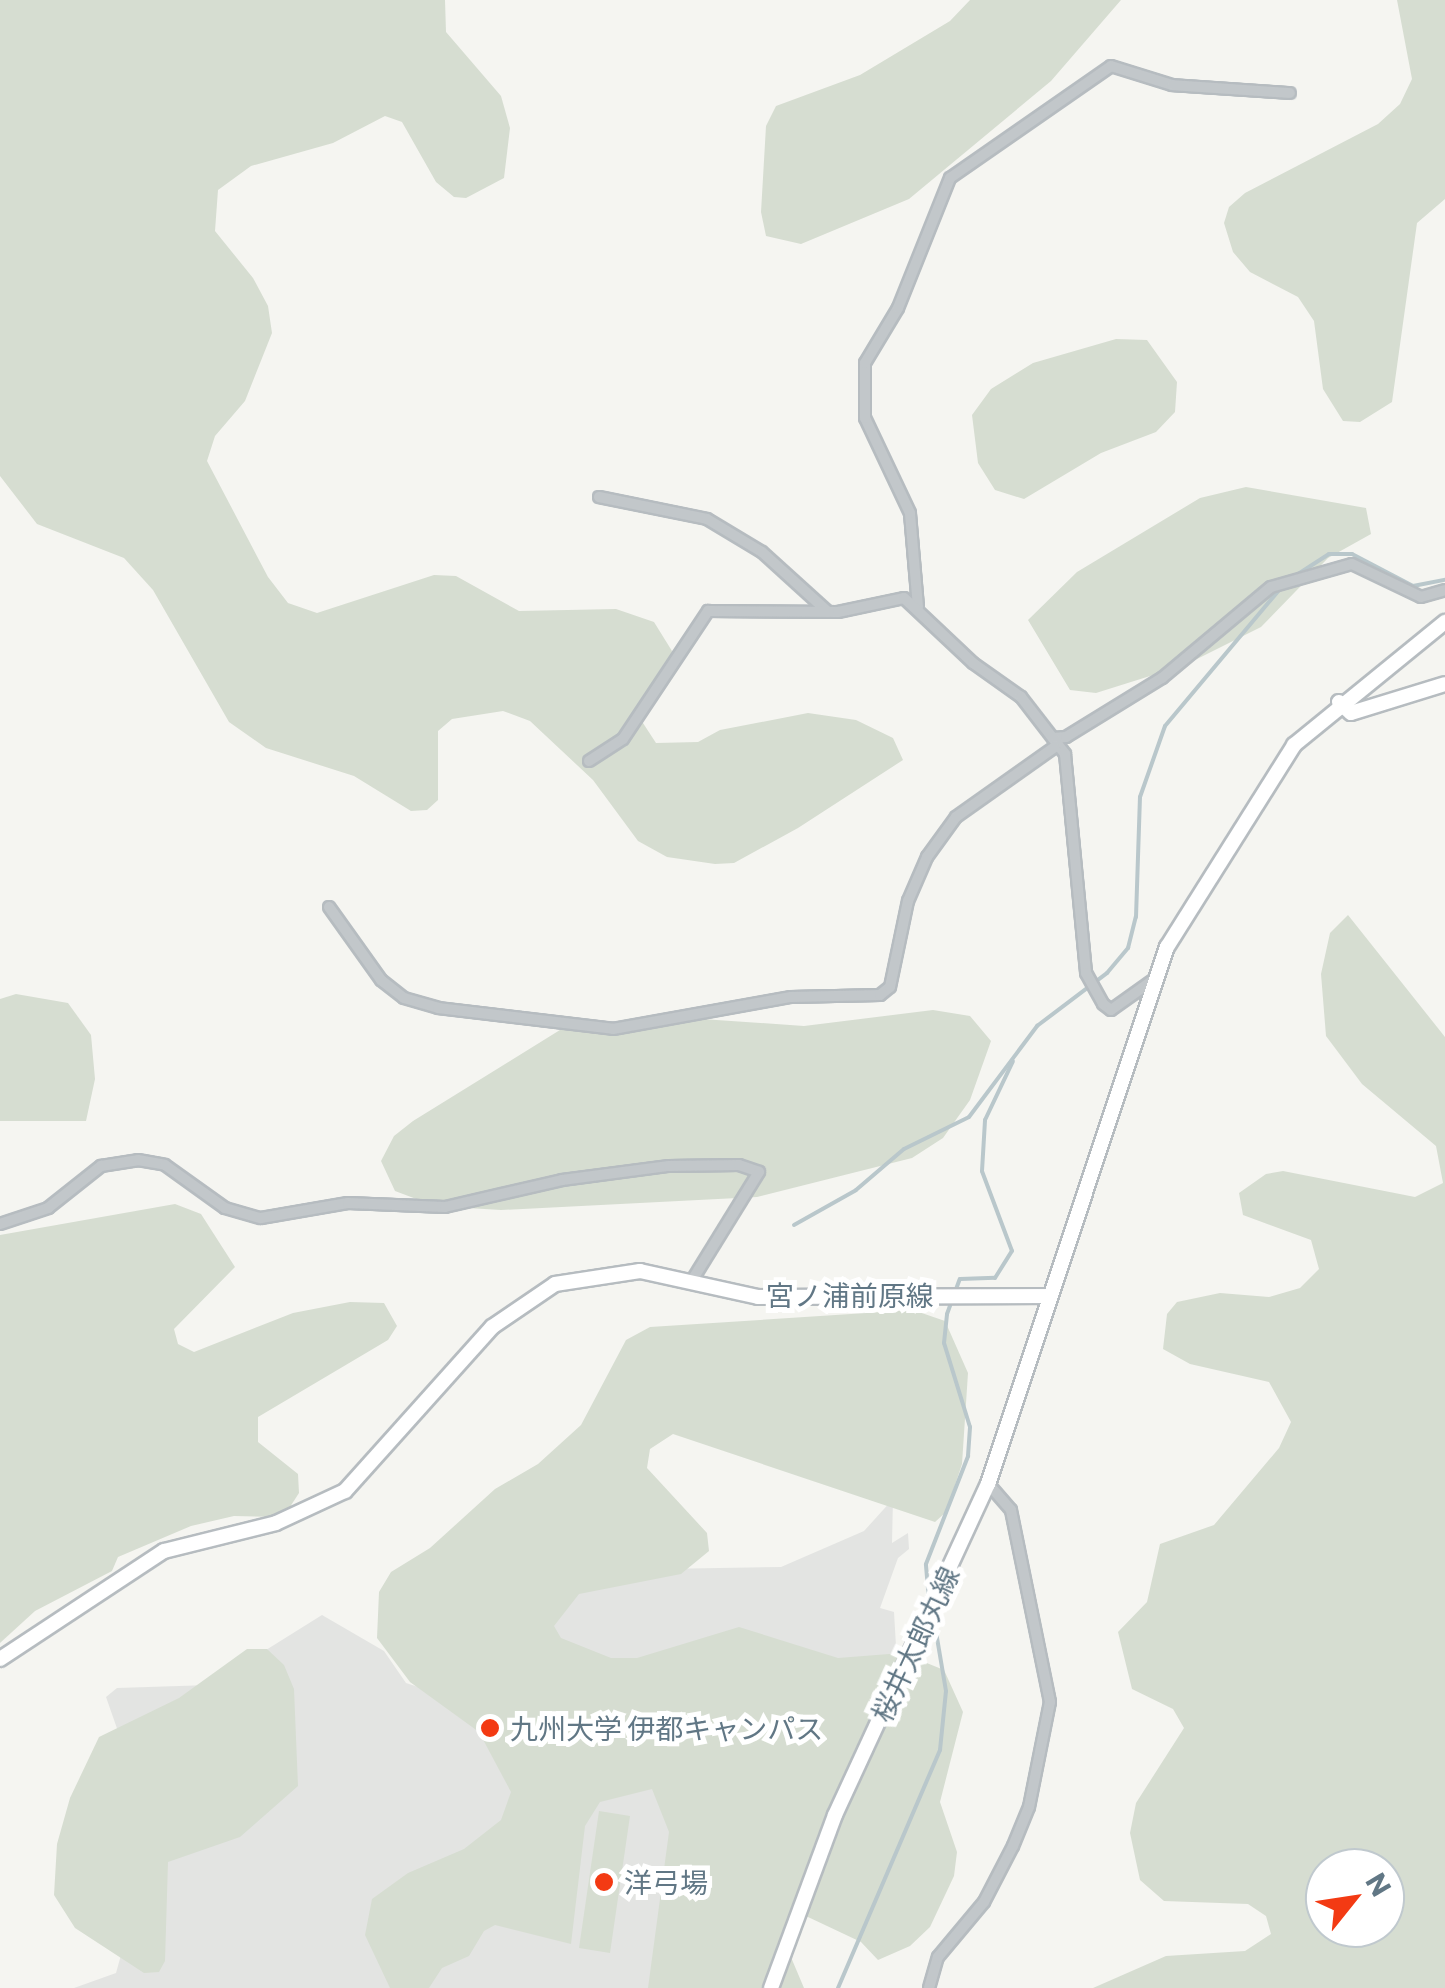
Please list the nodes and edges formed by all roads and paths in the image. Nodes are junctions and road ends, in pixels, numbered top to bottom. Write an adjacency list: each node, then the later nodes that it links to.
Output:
1 (1290, 93): 4 (street)
2 (600, 497): 5 (street)
3 (1445, 590): 9 (street)
4 (918, 606): 5 (street); 9 (street)
5 (827, 612): 10 (street)
6 (1445, 622): 8 (main road)
7 (1445, 684): 8 (main road)
8 (1340, 702): 12 (main road)
9 (1054, 742): 11 (street); 12 (street)
10 (588, 760)
11 (329, 907)
12 (1156, 978): 15 (main road)
13 (0, 1224): 14 (street)
14 (693, 1279): 15 (main road, 宮ノ浦前原線); 17 (main road, 宮ノ浦前原線)
15 (1050, 1296): 16 (main road, 桜井太郎丸線)
16 (988, 1484): 18 (main road, 桜井太郎丸線); 19 (street)
17 (0, 1659)
18 (771, 1988)
19 (929, 1988)

